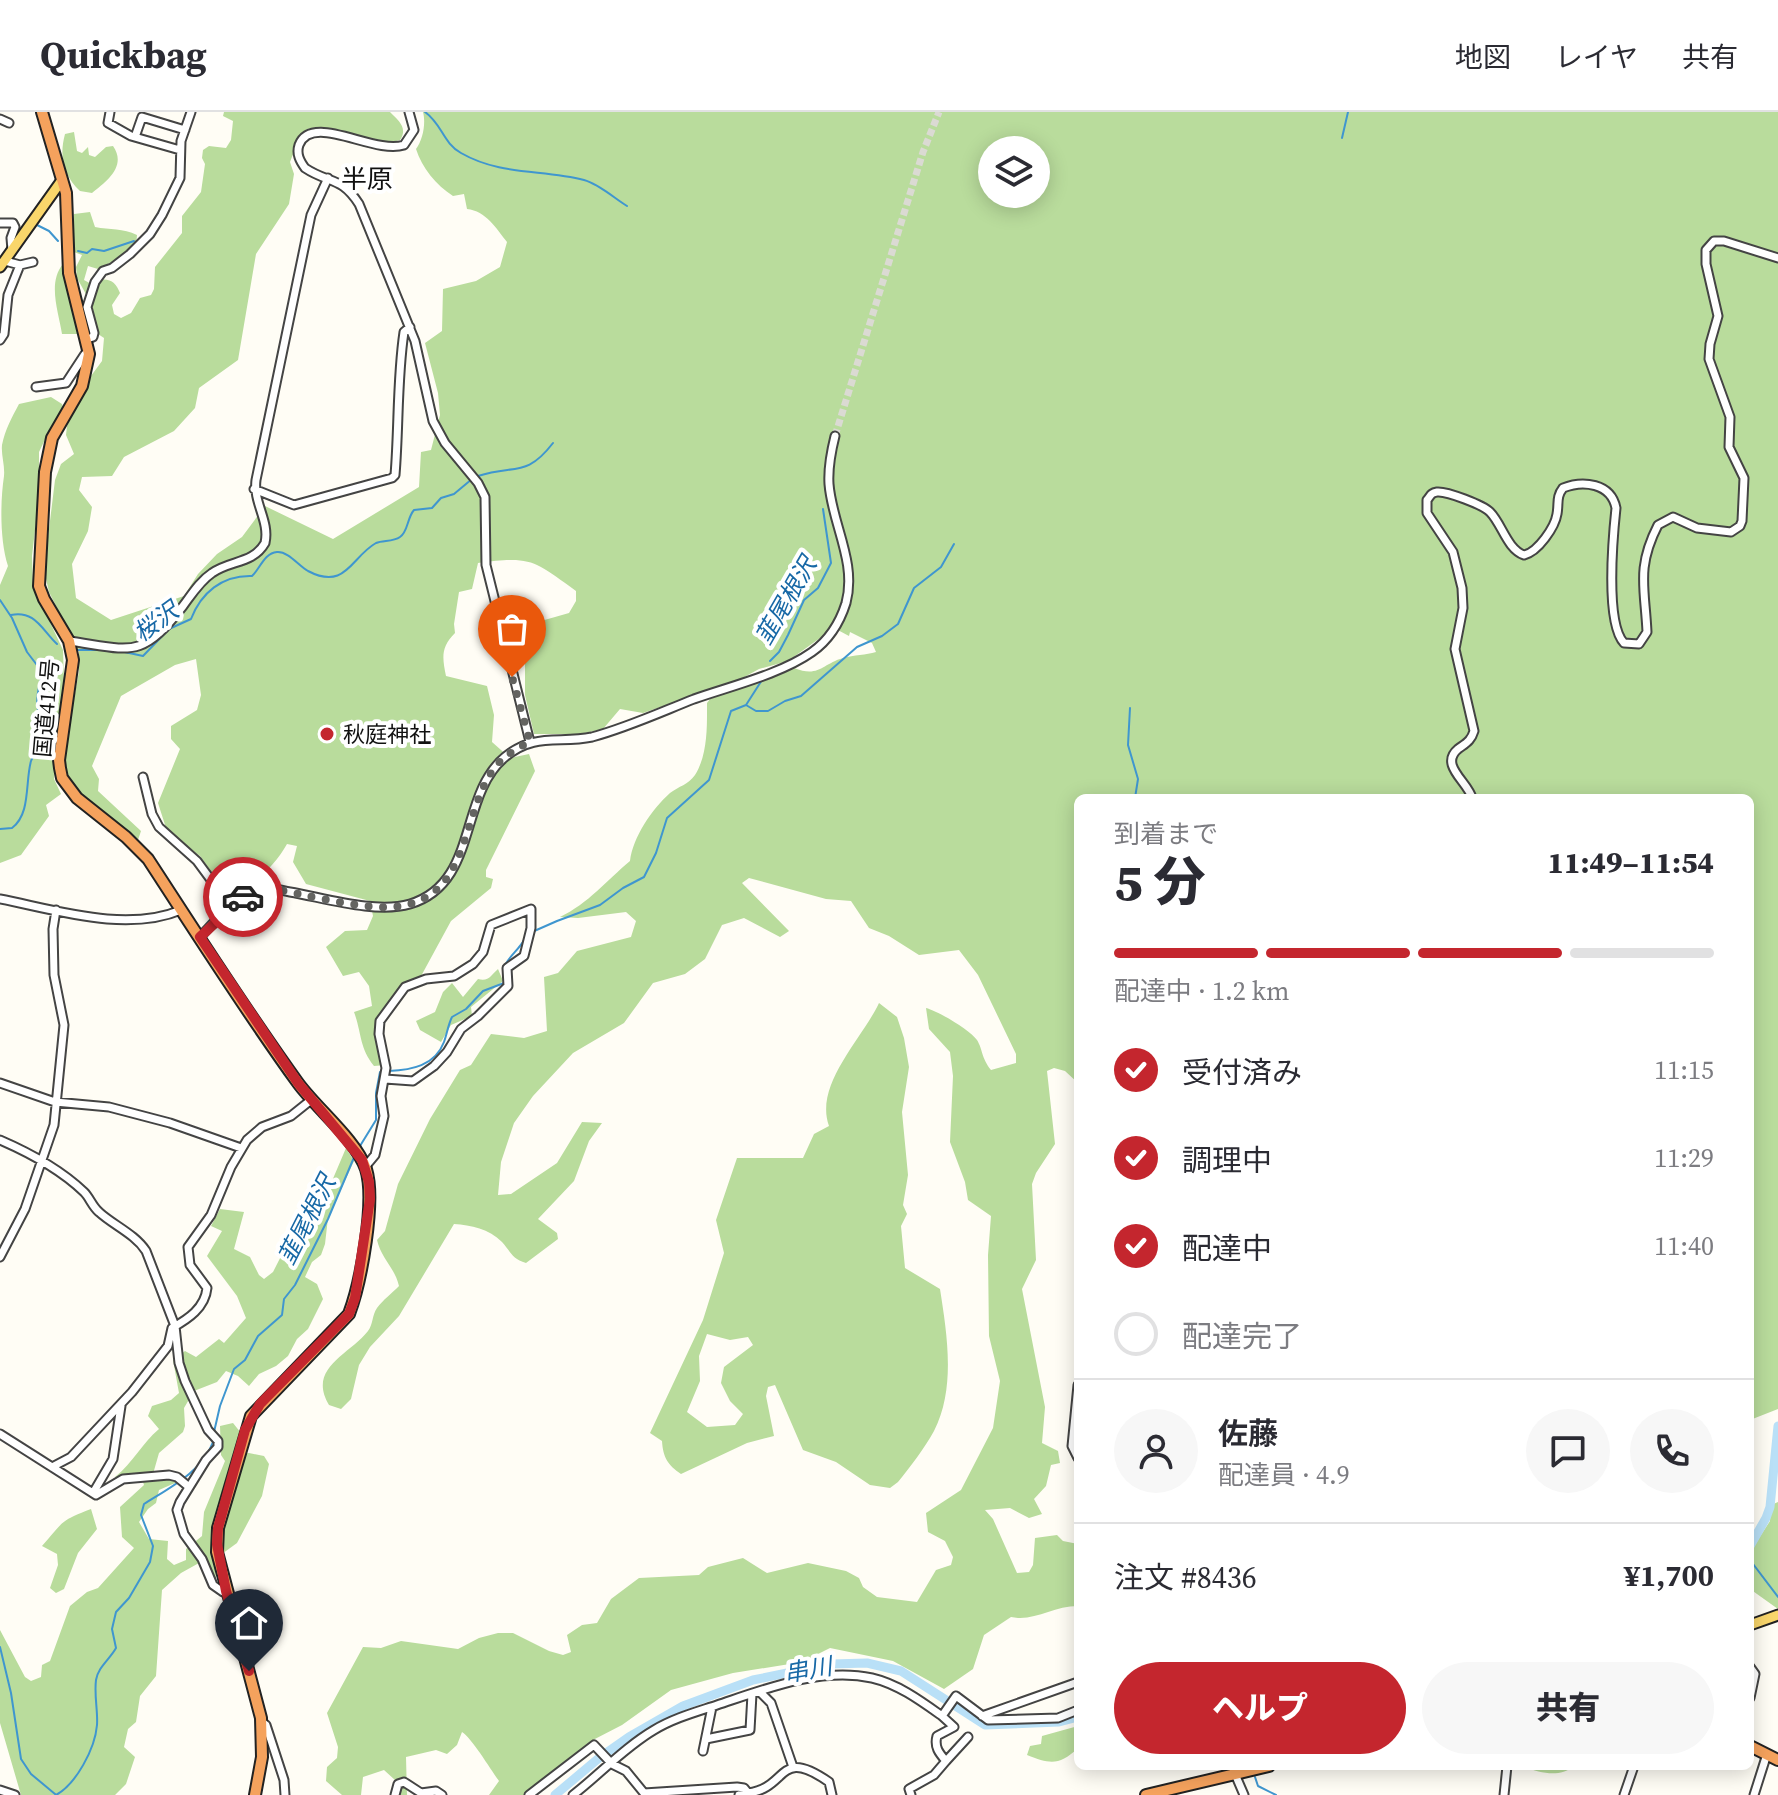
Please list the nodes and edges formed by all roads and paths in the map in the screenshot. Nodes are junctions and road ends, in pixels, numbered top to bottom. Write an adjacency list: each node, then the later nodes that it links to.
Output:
1 (42, 112): 12 (highway, 国道412号)
2 (110, 112): 9 (street)
3 (191, 112): 8 (street)
4 (409, 112): 11 (street)
5 (158, 116): 8 (street); 9 (street)
6 (0, 119): 7 (street)
7 (9, 123)
8 (185, 130): 10 (street)
9 (135, 137): 10 (street)
10 (180, 150): 20 (street)
11 (328, 178): 19 (street); 25 (street)
12 (62, 180): 14 (main road); 20 (highway, 国道412号)
13 (0, 223): 14 (street)
14 (12, 251): 17 (main road)
15 (1778, 258): 29 (street)
16 (33, 262): 18 (street)
17 (2, 264): 18 (street)
18 (20, 265): 21 (street)
19 (410, 327): 25 (street); 27 (street)
20 (87, 339): 22 (highway, 国道412号)
21 (0, 340)
22 (89, 354): 23 (street); 26 (highway, 国道412号)
23 (36, 387)
24 (835, 436): 27 (street)
25 (254, 489): 26 (street)
26 (69, 641): 33 (highway, 国道412号)
27 (530, 742): 31 (street)
28 (143, 777): 31 (street)
29 (1470, 794)
30 (0, 899): 32 (street)
31 (231, 907): 34 (street)
32 (56, 910): 33 (street); 38 (street)
33 (181, 910): 34 (highway, 国道412号)
34 (200, 937): 37 (highway, 国道412号)
35 (385, 1079): 35 (street); 42 (street)
36 (0, 1083): 38 (street)
37 (311, 1100): 40 (street); 42 (highway, 国道412号)
38 (55, 1102): 40 (street); 41 (street)
39 (0, 1140): 41 (street)
40 (241, 1148): 44 (street)
41 (41, 1161): 43 (street); 44 (street)
42 (363, 1164): 52 (highway)
43 (0, 1257)
44 (175, 1326): 45 (street); 50 (street)
45 (121, 1403): 49 (street); 51 (street)
46 (1074, 1426): 48 (street)
47 (0, 1434): 49 (street)
48 (1074, 1450)
49 (52, 1467): 51 (street)
50 (184, 1483): 51 (street); 52 (street)
51 (93, 1493)
52 (226, 1591): 56 (highway)
53 (1778, 1615): 54 (main road)
54 (1754, 1624)
55 (269, 1632): 56 (street)
56 (242, 1646): 63 (highway)
57 (1074, 1683): 62 (street)
58 (756, 1693): 59 (street); 61 (street); 65 (street); 72 (street)
59 (712, 1707): 65 (street); 71 (street)
60 (1074, 1711): 62 (street)
61 (943, 1715): 62 (street); 70 (street)
62 (982, 1716)
63 (261, 1721): 81 (highway); 82 (street)
64 (968, 1737): 70 (street)
65 (706, 1739): 67 (street)
66 (1754, 1748): 68 (highway)
67 (703, 1751)
68 (1767, 1754): 69 (highway); 93 (street)
69 (1778, 1760)
70 (946, 1761): 89 (street)
71 (611, 1762): 78 (street); 85 (street); 86 (street)
72 (793, 1767): 78 (street); 88 (street)
73 (1252, 1770): 76 (highway)
74 (1507, 1770): 79 (street)
75 (1633, 1770): 92 (street)
76 (1235, 1774): 90 (highway); 91 (street)
77 (0, 1790): 80 (street)
78 (748, 1793): 87 (street)
79 (1505, 1794)
80 (15, 1795)
81 (255, 1795)
82 (285, 1795)
83 (395, 1795): 84 (street)
84 (442, 1795)
85 (529, 1795)
86 (573, 1795)
87 (739, 1795)
88 (832, 1795)
89 (911, 1795)
90 (1146, 1795)
91 (1244, 1795)
92 (1624, 1795)
93 (1754, 1795)

